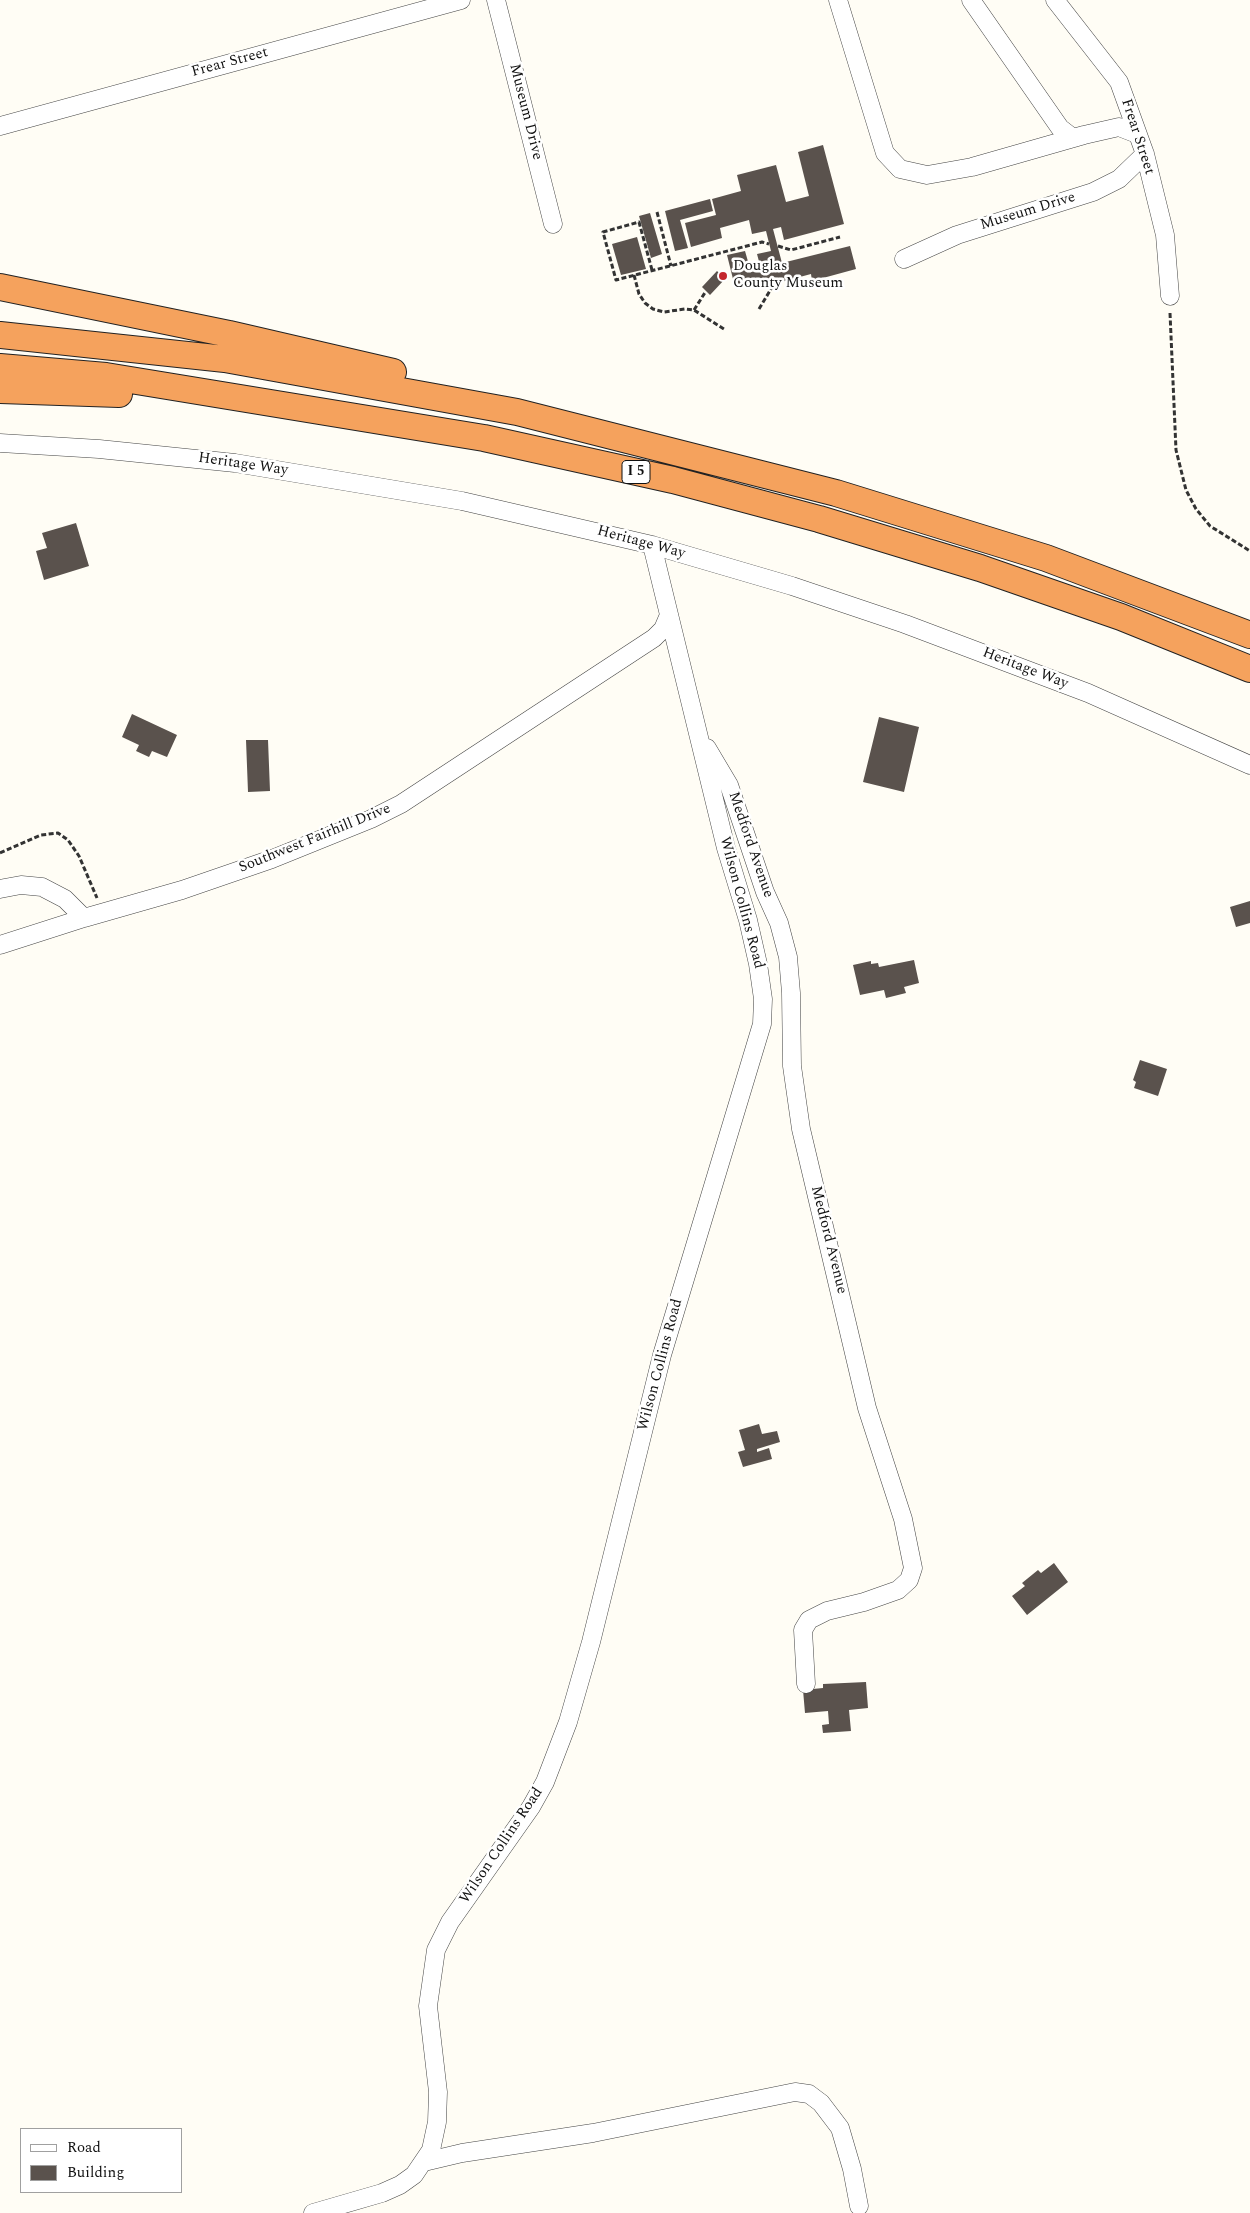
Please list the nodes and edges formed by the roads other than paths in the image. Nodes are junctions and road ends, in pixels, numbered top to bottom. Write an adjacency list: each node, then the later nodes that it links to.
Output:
1 (460, 0): 6 (street, Frear Street)
2 (496, 0): 10 (street, Museum Drive)
3 (838, 0): 8 (street)
4 (971, 0): 8 (street)
5 (1055, 0): 7 (street, Frear Street)
6 (0, 126)
7 (1137, 134): 8 (street); 9 (street, Frear Street)
8 (1073, 138)
9 (1144, 154): 11 (street, Museum Drive); 13 (street, Frear Street)
10 (553, 224)
11 (904, 259)
12 (0, 288): 18 (highway)
13 (1170, 296)
14 (0, 335): 18 (highway, I 5)
15 (0, 367): 17 (highway, I 5)
16 (0, 390): 17 (highway)
17 (237, 398): 23 (highway, I 5)
18 (518, 412): 22 (highway, I 5)
19 (0, 443): 20 (street, Heritage Way)
20 (652, 544): 21 (street, Wilson Collins Road); 25 (street, Heritage Way)
21 (669, 615): 24 (street, Wilson Collins Road); 27 (street, Southwest Fairhill Drive)
22 (1250, 635)
23 (1250, 669)
24 (698, 735): 29 (street, Medford Avenue); 30 (street, Wilson Collins Road)
25 (1250, 765)
26 (0, 888): 27 (street)
27 (84, 918): 28 (street, Southwest Fairhill Drive)
28 (0, 945)
29 (806, 1684)
30 (424, 2162): 31 (street); 32 (street, Wilson Collins Road)
31 (858, 2206)
32 (313, 2213)

